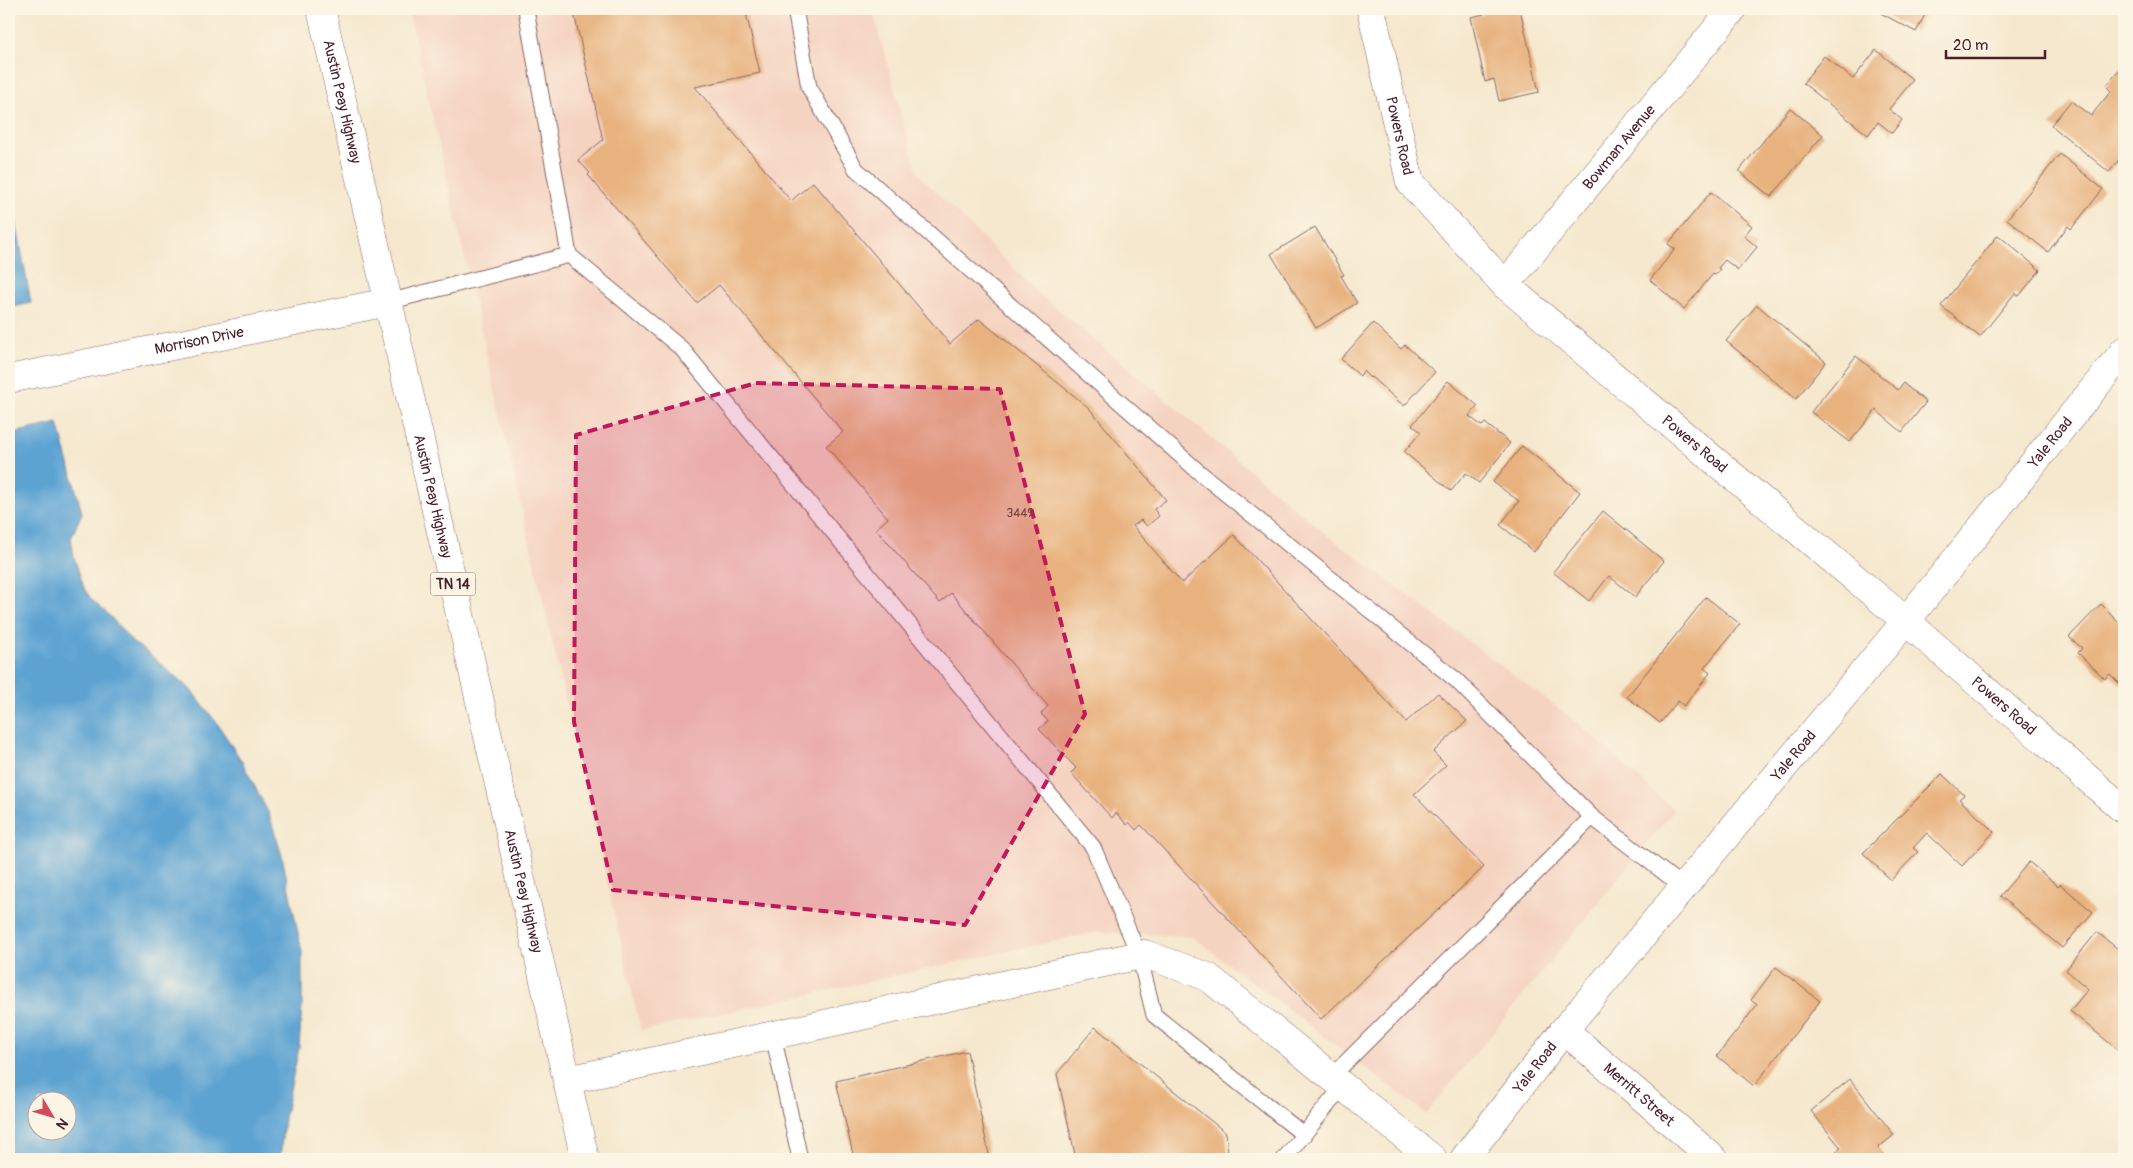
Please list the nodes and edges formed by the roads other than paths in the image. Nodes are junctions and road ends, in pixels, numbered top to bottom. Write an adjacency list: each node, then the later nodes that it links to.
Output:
1 (321, 9): 8 (street, Austin Peay Highway / TN 14)
2 (526, 9): 6 (lane)
3 (795, 9): 13 (lane)
4 (1371, 9): 7 (street, Powers Road)
5 (1733, 9): 7 (street, Bowman Avenue)
6 (568, 255): 8 (lane); 15 (lane)
7 (1505, 286): 11 (street, Powers Road)
8 (388, 302): 10 (street, Morrison Drive); 18 (street, Austin Peay Highway / TN 14)
9 (2124, 351): 11 (street, Yale Road)
10 (9, 379)
11 (1906, 621): 12 (street, Powers Road); 14 (street, Yale Road)
12 (2124, 810)
13 (1592, 816): 14 (lane); 19 (lane)
14 (1683, 887): 16 (street, Yale Road)
15 (1140, 955): 17 (street); 19 (street); 20 (lane)
16 (1564, 1030): 25 (street, Yale Road); 26 (street, Merritt Street)
17 (772, 1035): 18 (street); 22 (lane)
18 (568, 1080): 21 (street, Austin Peay Highway / TN 14)
19 (1337, 1082): 20 (lane); 24 (street)
20 (1304, 1135): 23 (lane)
21 (585, 1159)
22 (800, 1159)
23 (1284, 1159)
24 (1434, 1159)
25 (1464, 1159)
26 (1714, 1159)

